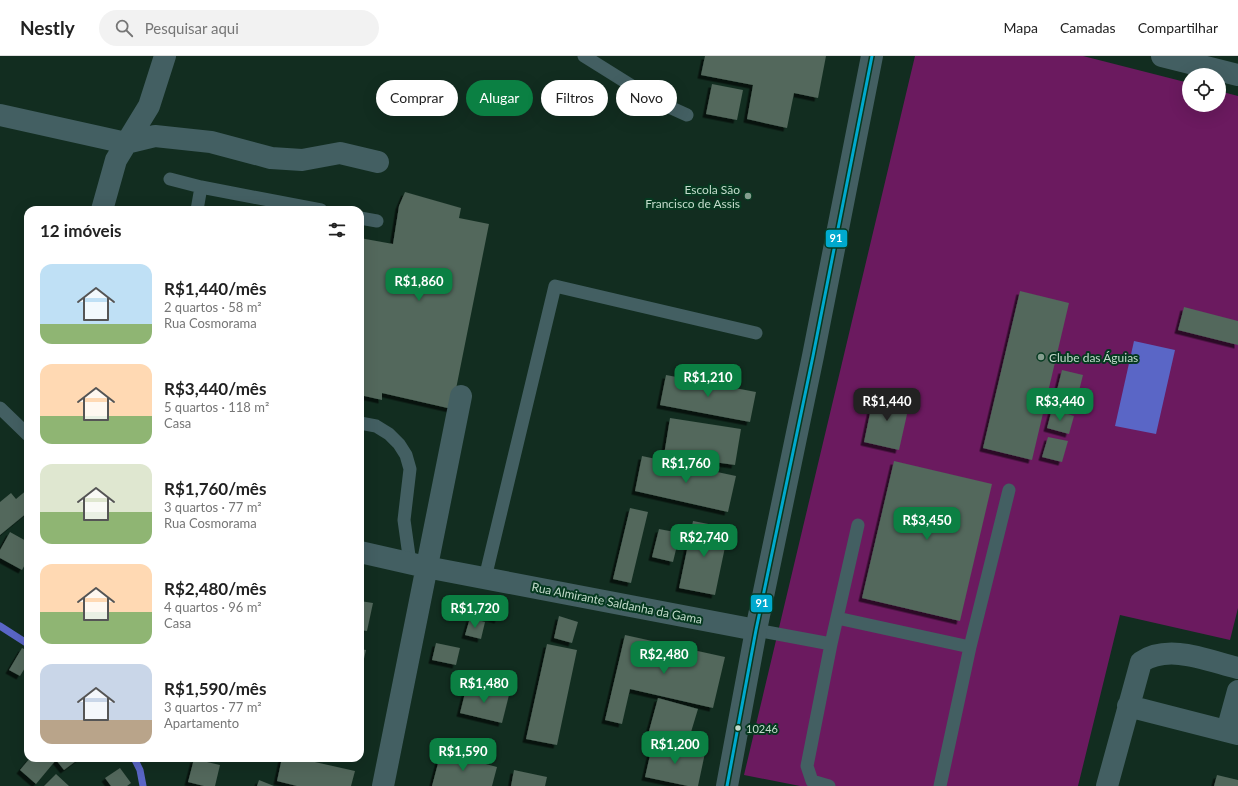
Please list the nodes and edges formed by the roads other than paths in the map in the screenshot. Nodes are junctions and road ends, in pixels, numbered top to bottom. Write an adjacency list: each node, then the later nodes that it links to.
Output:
1 (165, 56): 8 (street)
2 (584, 56): 7 (lane)
3 (872, 56): 28 (street)
4 (1162, 56): 5 (street)
5 (1238, 75)
6 (0, 115): 8 (street)
7 (687, 115)
8 (126, 142): 9 (street); 12 (street)
9 (378, 162)
10 (170, 179): 11 (lane)
11 (201, 187): 13 (lane); 14 (lane)
12 (103, 206)
13 (198, 206)
14 (300, 206)
15 (364, 219): 16 (lane)
16 (377, 221)
17 (756, 332): 26 (lane)
18 (461, 396): 25 (street)
19 (0, 408): 21 (lane)
20 (364, 423): 25 (lane)
21 (24, 431)
22 (1008, 490): 30 (lane)
23 (858, 526): 27 (lane)
24 (364, 553): 25 (street, Rua Almirante Saldanha da Gama)
25 (418, 565): 26 (street, Rua Almirante Saldanha da Gama); 35 (street)
26 (485, 578): 28 (street, Rua Almirante Saldanha da Gama)
27 (837, 618): 29 (lane); 30 (lane)
28 (756, 630): 29 (lane); 36 (street)
29 (831, 644): 37 (lane)
30 (970, 647): 38 (lane)
31 (1238, 668): 33 (street)
32 (1238, 691): 34 (street)
33 (1128, 706): 34 (street); 39 (street)
34 (1233, 733)
35 (383, 786)
36 (727, 786)
37 (829, 786)
38 (940, 786)
39 (1107, 786)

